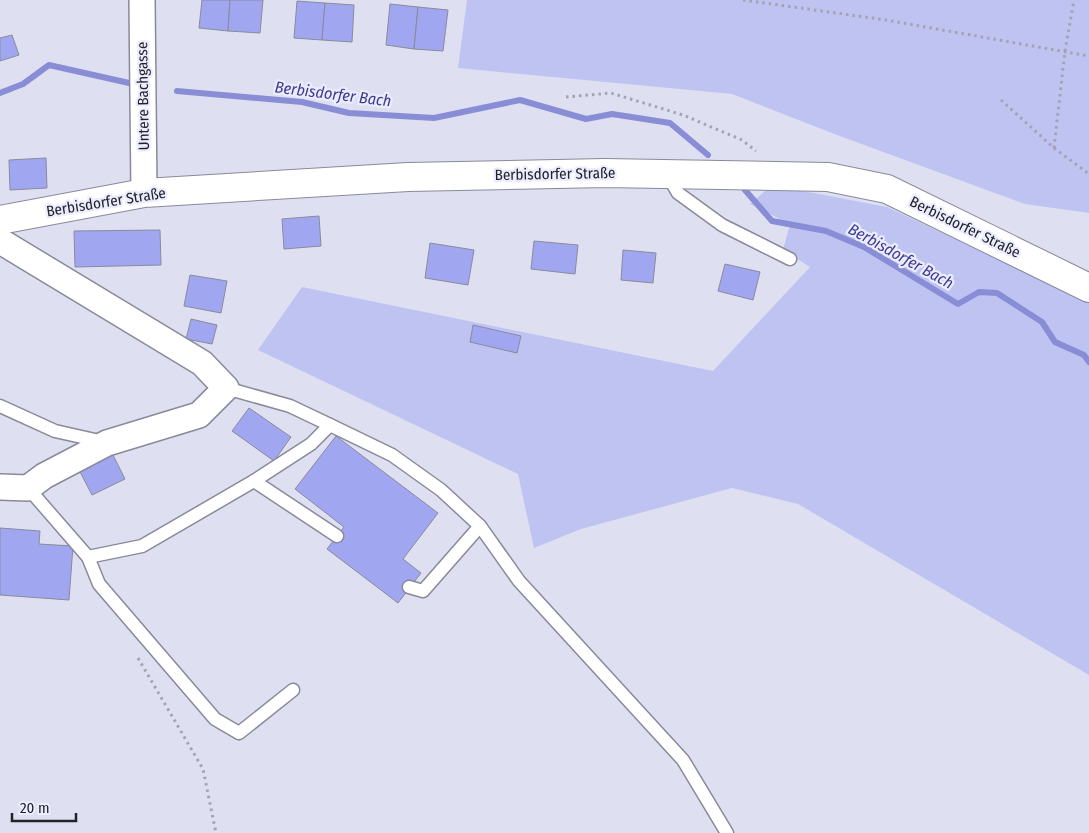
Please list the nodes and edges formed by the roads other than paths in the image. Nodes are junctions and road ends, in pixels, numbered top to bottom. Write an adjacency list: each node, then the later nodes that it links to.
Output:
1 (142, 0): 3 (street, Untere Bachgasse)
2 (667, 174): 3 (street, Berbisdorfer Straße); 6 (lane); 7 (street, Berbisdorfer Straße)
3 (144, 193): 4 (street, Berbisdorfer Straße)
4 (0, 220)
5 (0, 241): 8 (street)
6 (790, 259)
7 (1089, 288)
8 (226, 388): 10 (lane); 11 (street)
9 (0, 406): 11 (lane)
10 (330, 425): 12 (lane); 15 (lane)
11 (106, 443): 14 (street)
12 (254, 481): 16 (lane); 17 (lane)
13 (0, 487): 14 (street)
14 (28, 488): 17 (lane)
15 (480, 526): 18 (lane); 20 (lane)
16 (337, 536)
17 (88, 557): 19 (lane)
18 (409, 587)
19 (293, 690)
20 (727, 833)

